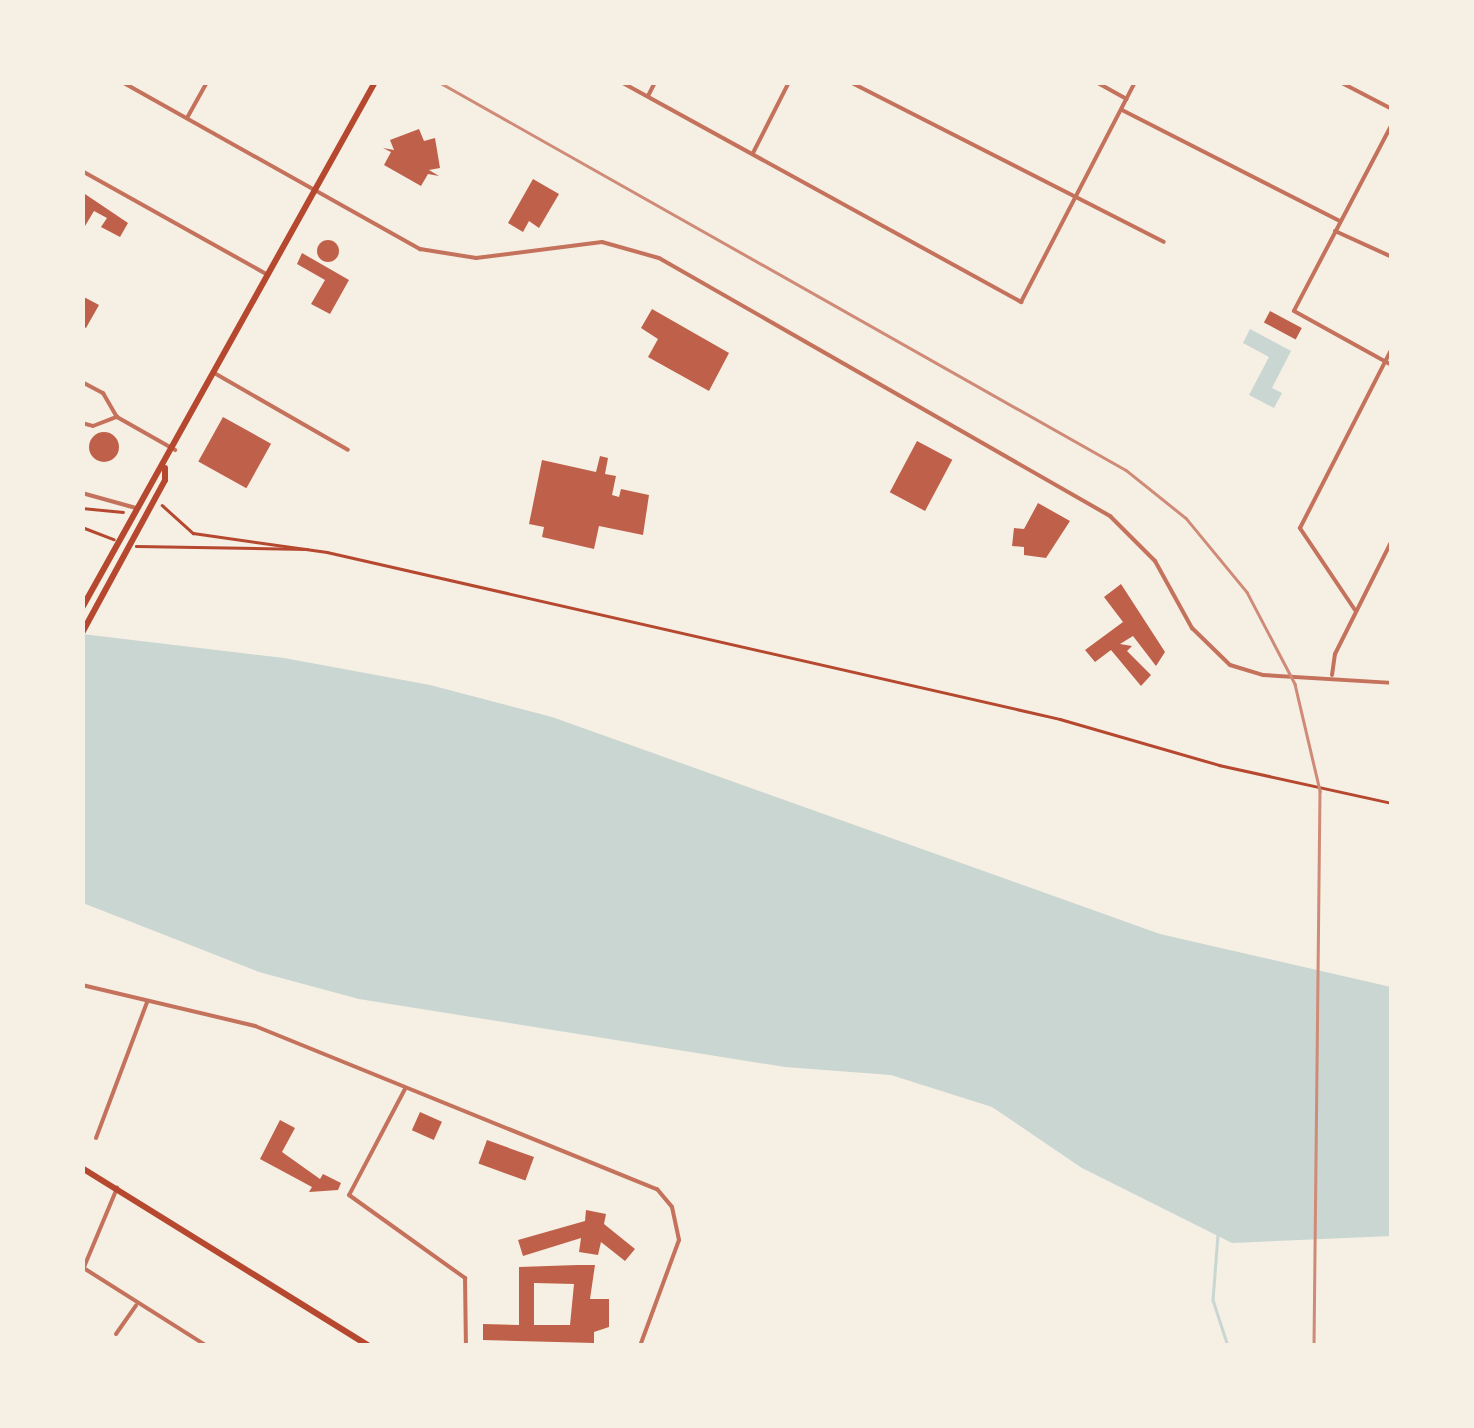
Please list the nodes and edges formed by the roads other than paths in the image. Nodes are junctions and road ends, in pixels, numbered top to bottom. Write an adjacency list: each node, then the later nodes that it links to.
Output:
1 (122, 82): 15 (street)
2 (206, 82): 15 (street)
3 (375, 82): 19 (main road)
4 (621, 82): 11 (street)
5 (656, 82): 11 (street)
6 (789, 82): 17 (street)
7 (850, 82): 20 (street)
8 (1096, 82): 12 (street)
9 (1136, 82): 12 (street)
10 (1340, 82): 13 (street)
11 (648, 97): 17 (street)
12 (1127, 99): 14 (street)
13 (1392, 109)
14 (1122, 110): 20 (street); 21 (street)
15 (187, 118): 19 (street)
16 (1392, 124): 21 (street)
17 (753, 152): 20 (street)
18 (82, 171): 25 (street)
19 (317, 191): 25 (main road); 42 (street)
20 (1076, 199): 23 (street)
21 (1340, 221): 22 (street)
22 (1335, 231): 24 (street); 27 (street)
23 (1164, 242)
24 (1392, 257)
25 (270, 276): 29 (main road)
26 (1392, 348): 27 (street)
27 (1384, 361): 28 (street); 40 (street)
28 (1392, 365)
29 (216, 374): 33 (main road); 34 (street)
30 (82, 382): 31 (street)
31 (117, 417): 32 (street); 33 (street)
32 (82, 423)
33 (176, 450): 35 (main road)
34 (348, 450)
35 (165, 468): 37 (main road); 41 (main road)
36 (82, 493): 37 (street)
37 (136, 508): 39 (main road)
38 (1392, 540): 40 (street)
39 (82, 608)
40 (1356, 610): 42 (street)
41 (82, 633)
42 (1332, 674): 43 (street)
43 (1392, 683)
44 (82, 985): 45 (street)
45 (148, 1001): 46 (street); 47 (street)
46 (406, 1089): 55 (street); 56 (street)
47 (96, 1138)
48 (82, 1168): 49 (main road)
49 (117, 1188): 50 (street); 54 (main road)
50 (83, 1267): 51 (street)
51 (138, 1303): 52 (street); 53 (street)
52 (116, 1334)
53 (207, 1346)
54 (369, 1346)
55 (466, 1346)
56 (640, 1346)

